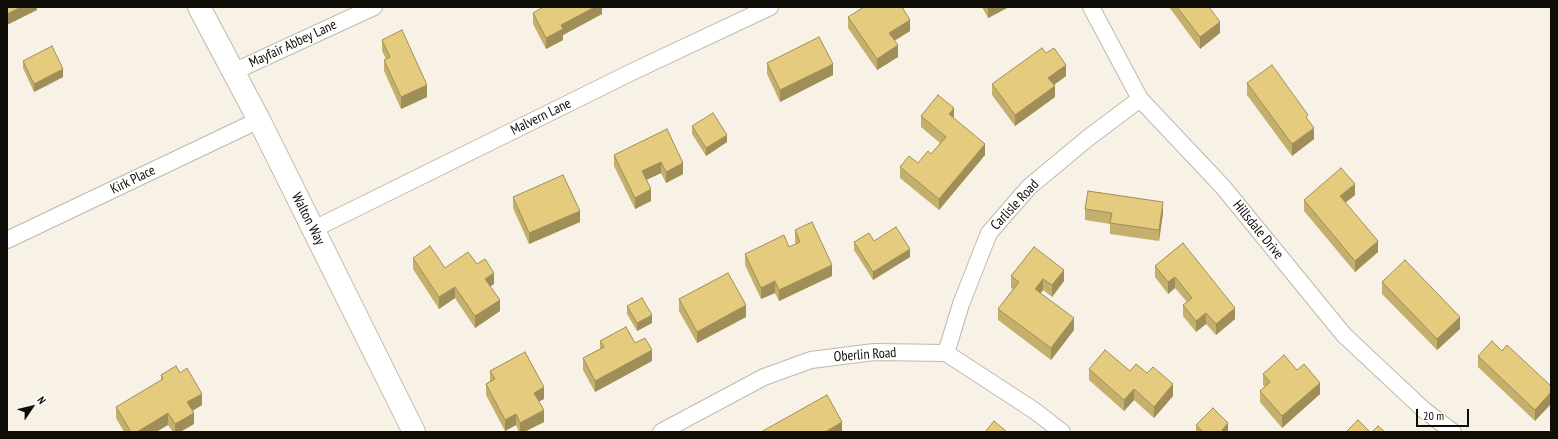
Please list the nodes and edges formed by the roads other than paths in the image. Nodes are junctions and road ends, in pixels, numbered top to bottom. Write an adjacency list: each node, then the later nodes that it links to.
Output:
1 (199, 7): 5 (main road, Walton Way)
2 (374, 7): 5 (street, Mayfair Abbey Lane)
3 (770, 7): 8 (street, Malvern Lane)
4 (1091, 7): 6 (street, Hillsdale Drive)
5 (233, 72): 7 (main road, Walton Way)
6 (1140, 99): 10 (street, Carlisle Road); 14 (street, Hillsdale Drive)
7 (259, 120): 8 (main road, Walton Way); 9 (street, Kirk Place)
8 (314, 229): 11 (main road, Walton Way)
9 (7, 240)
10 (946, 353): 12 (street, Oberlin Road); 13 (street)
11 (414, 432)
12 (661, 432)
13 (1062, 432)
14 (1453, 432)

